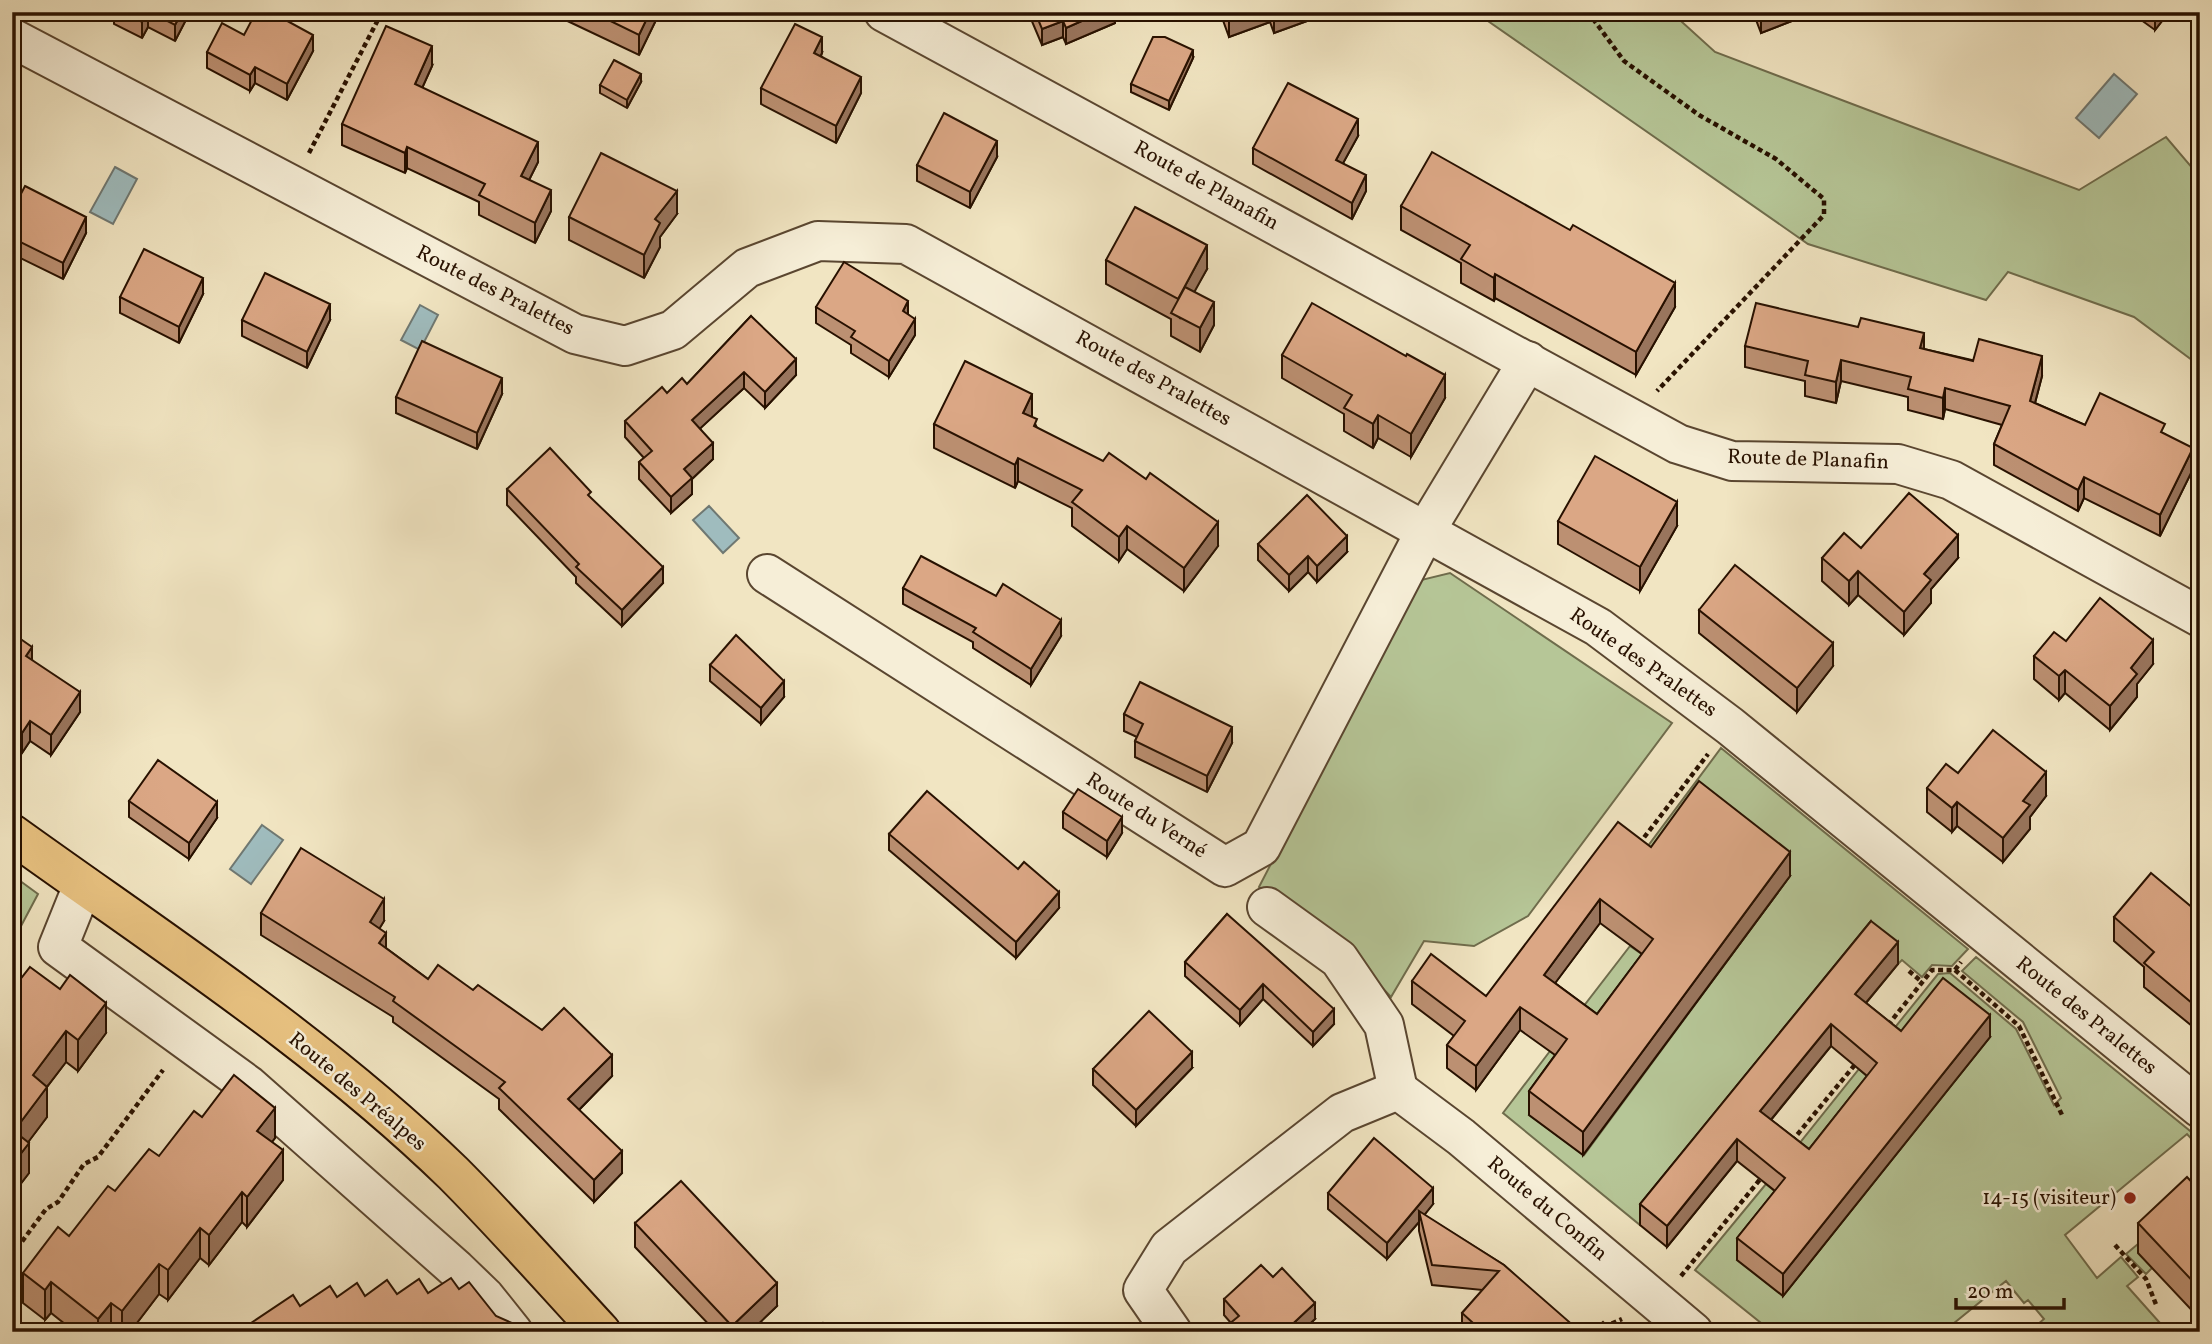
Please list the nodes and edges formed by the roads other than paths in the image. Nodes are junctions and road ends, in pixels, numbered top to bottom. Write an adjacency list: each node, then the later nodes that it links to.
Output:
1 (884, 12): 3 (street, Route de Planafin)
2 (12, 38): 4 (street, Route des Pralettes)
3 (1528, 361): 4 (street); 6 (street, Route de Planafin)
4 (1426, 530): 5 (street, Route du Verné); 11 (street, Route des Pralettes)
5 (766, 574)
6 (2200, 617)
7 (12, 834): 8 (main road, Route des Préalpes)
8 (83, 885): 12 (street); 13 (main road, Route des Préalpes)
9 (1267, 906): 10 (street)
10 (1398, 1090): 14 (street); 15 (street, Route du Confin)
11 (2200, 1108)
12 (513, 1332)
13 (601, 1332)
14 (1172, 1332)
15 (1693, 1332)

